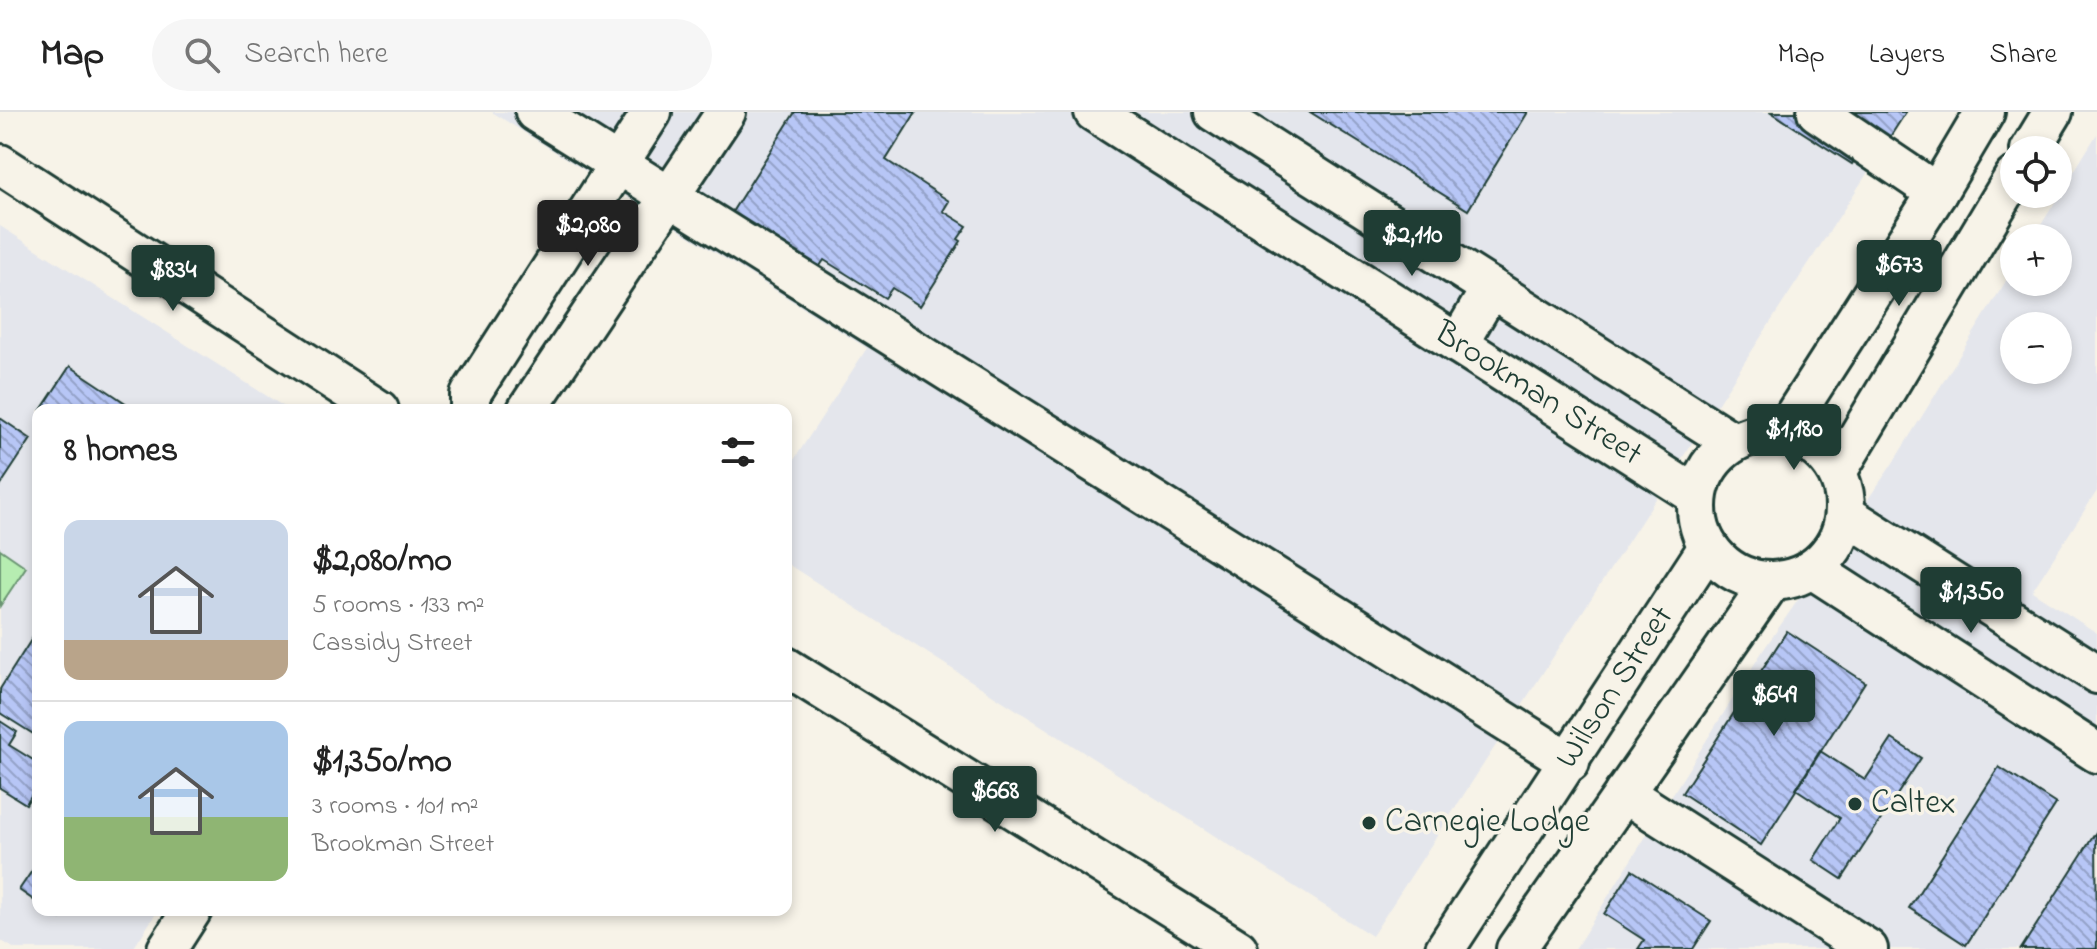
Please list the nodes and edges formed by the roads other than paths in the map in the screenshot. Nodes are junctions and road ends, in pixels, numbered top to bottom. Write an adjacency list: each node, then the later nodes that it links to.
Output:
1 (535, 112): 11 (street)
2 (652, 112): 11 (street)
3 (726, 112): 13 (street)
4 (1094, 112): 16 (street, Brookman Street)
5 (1214, 112): 15 (street, Brookman Street)
6 (1817, 112): 12 (street)
7 (1985, 112): 12 (street)
8 (2053, 112): 9 (street)
9 (2038, 136)
10 (0, 164): 17 (street)
11 (618, 165): 13 (street); 18 (street)
12 (1937, 193): 20 (street)
13 (669, 198): 19 (street); 31 (street)
14 (2000, 200): 22 (street)
15 (1491, 288): 16 (street); 21 (street, Brookman Street)
16 (1458, 344): 23 (street, Brookman Street)
17 (370, 404)
18 (470, 404)
19 (531, 404)
20 (1783, 433): 21 (street); 22 (street)
21 (1733, 442): 23 (street)
22 (1837, 472): 24 (street)
23 (1697, 496): 25 (street)
24 (1845, 514): 26 (street); 29 (street)
25 (1708, 547): 27 (street); 31 (street, Wilson Street)
26 (1812, 569): 27 (street); 30 (street)
27 (1771, 582): 32 (street, Wilson Street)
28 (792, 671): 35 (street)
29 (2097, 674)
30 (2097, 753)
31 (1570, 762): 36 (street, Wilson Street)
32 (1624, 793): 37 (street, Wilson Street); 38 (street)
33 (188, 916): 34 (street)
34 (167, 949)
35 (1238, 949)
36 (1445, 949)
37 (1516, 949)
38 (1868, 949)

